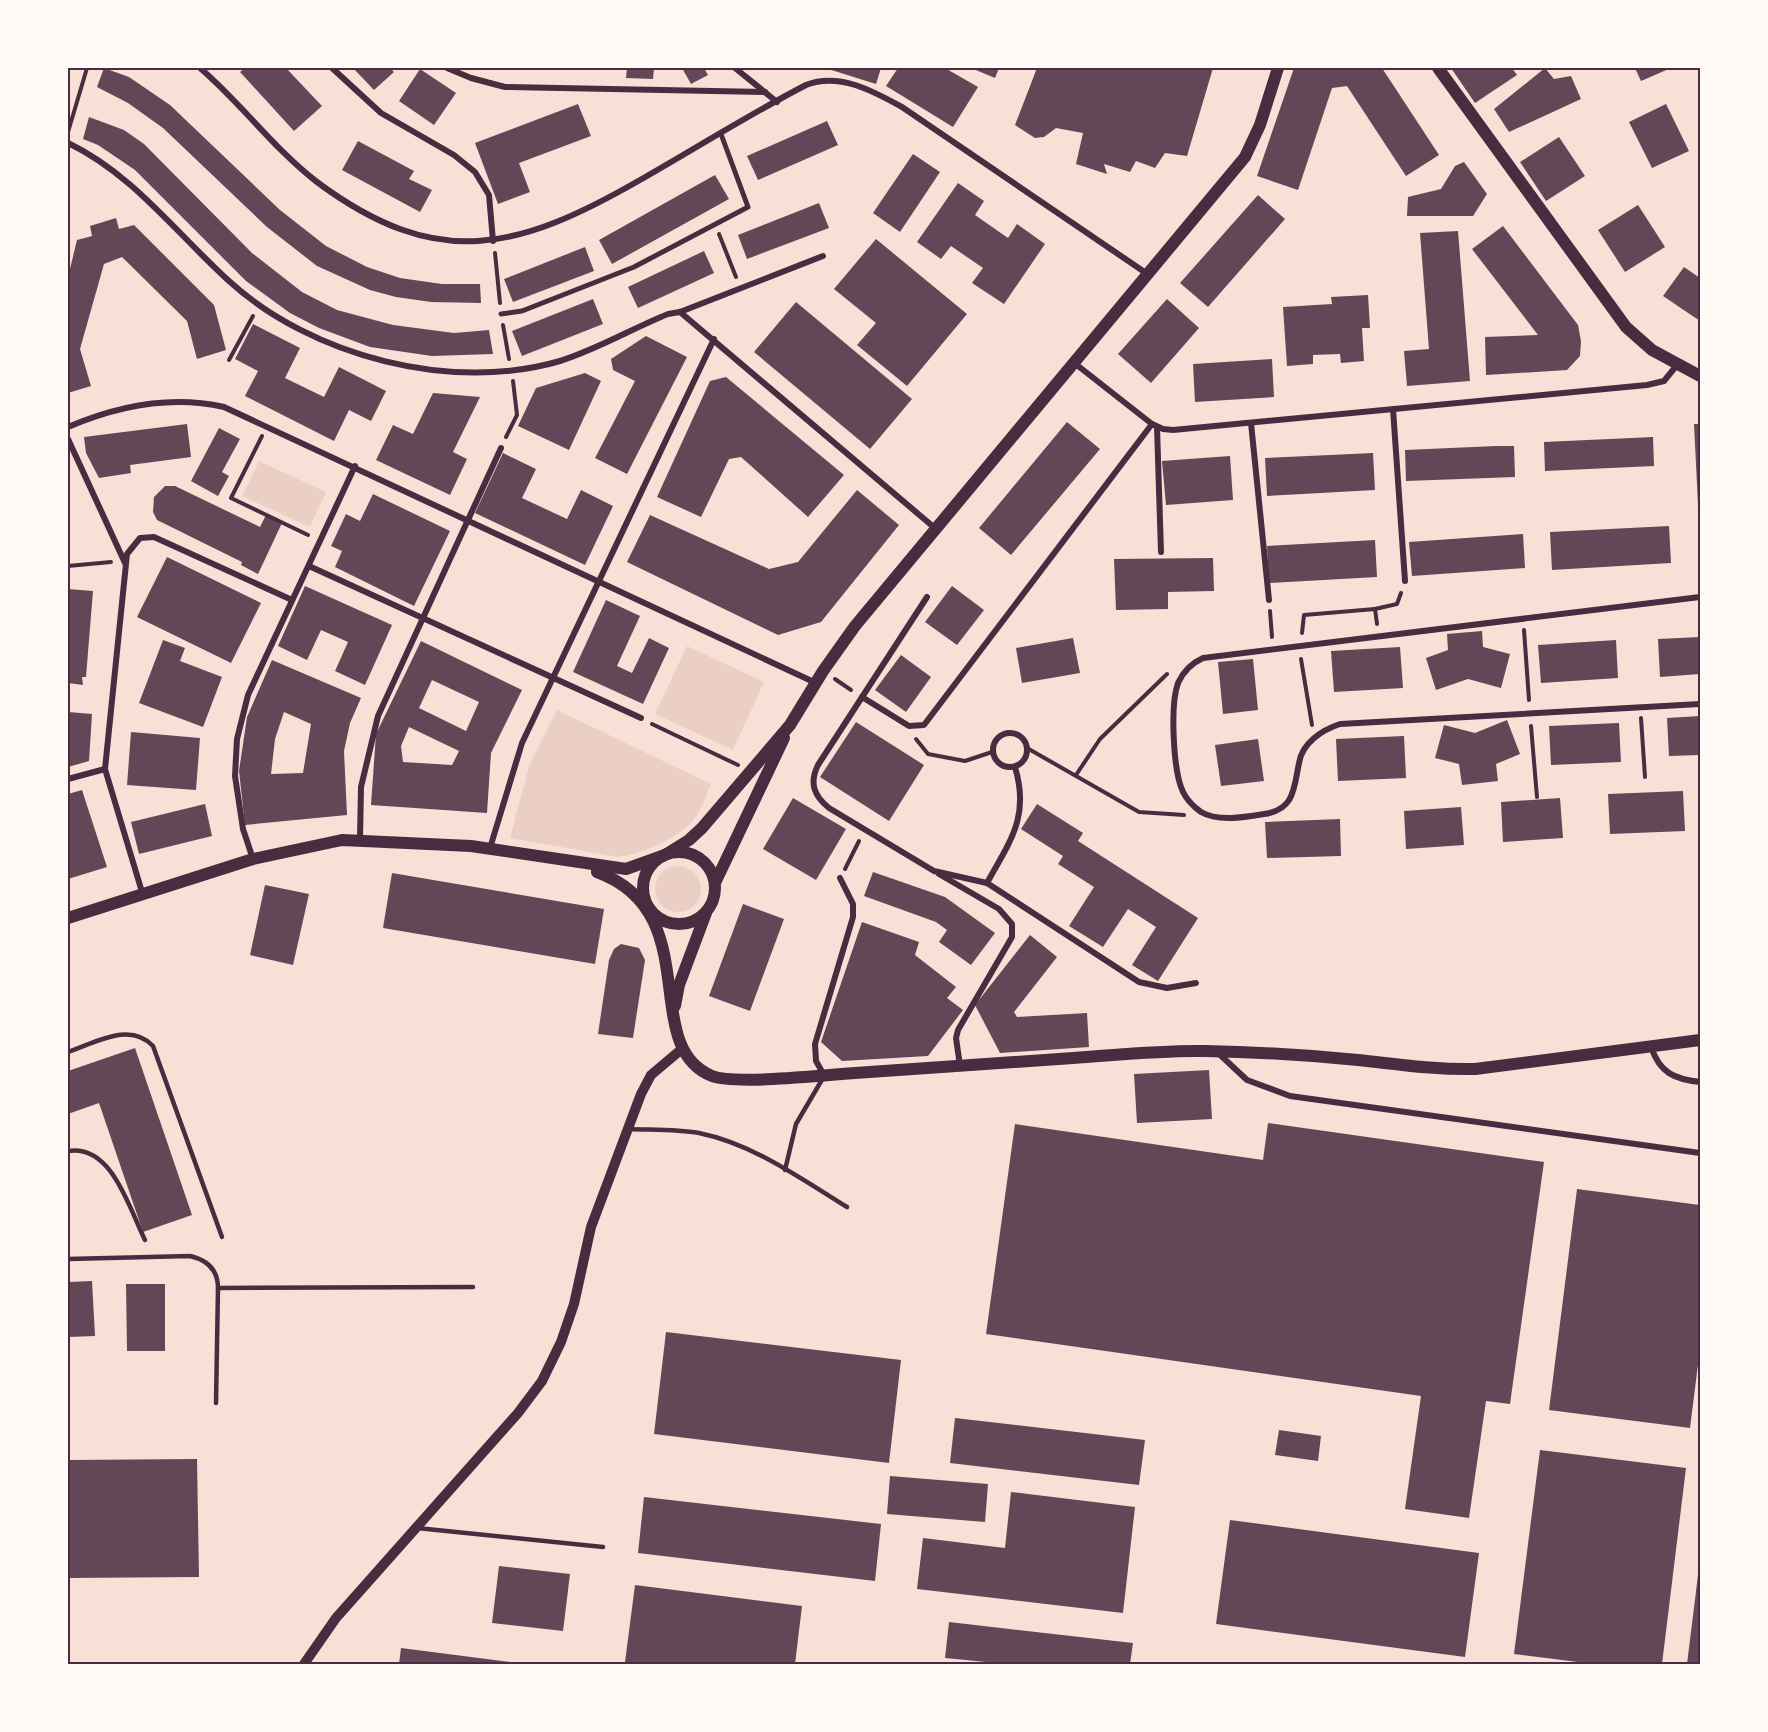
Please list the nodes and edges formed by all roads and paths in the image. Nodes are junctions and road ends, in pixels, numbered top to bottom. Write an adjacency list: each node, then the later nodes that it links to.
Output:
1 (87, 68): 10 (path)
2 (200, 68): 14 (street)
3 (332, 68): 14 (street)
4 (447, 68): 8 (street)
5 (735, 68): 8 (street)
6 (1278, 68): 16 (main road)
7 (1438, 68): 24 (main road)
8 (765, 92): 9 (street)
9 (777, 102): 11 (street); 16 (street)
10 (68, 132)
11 (721, 134): 13 (street); 14 (street)
12 (68, 143): 18 (street)
13 (716, 225): 17 (path); 20 (street)
14 (494, 241): 20 (path)
15 (823, 256): 17 (street)
16 (1146, 273): 23 (main road)
17 (740, 288): 19 (street)
18 (259, 305): 22 (path); 25 (street)
19 (680, 312): 21 (street); 25 (street)
20 (501, 314): 25 (path)
21 (714, 339): 36 (street); 43 (street)
22 (229, 360)
23 (1073, 362): 30 (street); 36 (main road)
24 (1677, 365): 26 (main road); 27 (street)
25 (510, 370): 33 (path)
26 (1701, 376)
27 (1394, 409): 28 (street); 42 (street)
28 (1251, 423): 30 (street); 47 (street)
29 (267, 424): 31 (street); 34 (street); 37 (path)
30 (1154, 425): 38 (street); 63 (street)
31 (68, 427)
32 (68, 439): 39 (street)
33 (501, 448): 35 (street)
34 (355, 466): 35 (street); 37 (street)
35 (466, 520): 43 (street); 49 (street)
36 (936, 530): 55 (main road)
37 (320, 541): 41 (street)
38 (1161, 552)
39 (125, 563): 40 (path); 46 (street); 69 (street)
40 (68, 566)
41 (309, 566): 46 (street); 49 (street)
42 (1406, 581): 48 (path)
43 (597, 582): 56 (street); 57 (street)
44 (927, 597): 58 (street)
45 (1701, 597): 50 (street)
46 (292, 600): 80 (street)
47 (1269, 600): 53 (path)
48 (1375, 609): 51 (path); 52 (path)
49 (423, 617): 56 (street); 77 (street)
50 (1523, 619): 51 (street); 61 (path)
51 (1378, 637): 52 (street)
52 (1300, 646): 53 (street); 65 (path)
53 (1273, 649): 54 (street)
54 (1191, 665): 65 (street); 71 (path)
55 (823, 671): 57 (main road); 58 (path)
56 (553, 677): 62 (street); 78 (street)
57 (816, 683): 64 (main road)
58 (862, 697): 63 (street); 76 (street)
59 (1701, 704): 60 (street)
60 (1640, 707): 61 (street); 72 (path)
61 (1530, 713): 65 (street); 74 (path)
62 (641, 718): 70 (path)
63 (904, 724): 67 (path)
64 (790, 726): 70 (main road); 84 (main road)
65 (1314, 738)
66 (1027, 748): 67 (street); 68 (street); 71 (path)
67 (992, 752): 68 (street)
68 (1015, 767): 85 (street)
69 (105, 769): 73 (street); 86 (street)
70 (751, 771): 79 (main road)
71 (1076, 775): 75 (path)
72 (1645, 777)
73 (68, 779)
74 (1537, 797)
75 (1186, 815)
76 (865, 830): 82 (street); 83 (path)
77 (360, 839): 78 (main road); 80 (main road)
78 (490, 848): 81 (main road)
79 (664, 855): 81 (main road); 84 (main road); 87 (main road)
80 (253, 859): 86 (main road)
81 (565, 860): 87 (main road)
82 (934, 871): 85 (street); 97 (street)
83 (840, 878): 98 (street)
84 (715, 883): 88 (main road)
85 (987, 883): 90 (street)
86 (142, 892): 89 (main road)
87 (649, 909): 88 (main road); 91 (main road)
88 (706, 913): 91 (main road)
89 (68, 918)
90 (1196, 983)
91 (673, 1019): 94 (main road)
92 (1701, 1040): 93 (main road)
93 (1651, 1047): 95 (main road); 99 (street)
94 (683, 1048): 98 (main road); 100 (street)
95 (1217, 1051): 97 (main road); 102 (street)
96 (68, 1052): 105 (lane)
97 (960, 1066): 98 (main road)
98 (824, 1076): 103 (lane)
99 (1701, 1082)
100 (629, 1130): 103 (lane); 111 (street)
101 (68, 1151): 106 (lane)
102 (1701, 1153)
103 (785, 1170): 104 (lane)
104 (846, 1207)
105 (222, 1237)
106 (145, 1240)
107 (68, 1259): 109 (lane)
108 (473, 1287): 109 (lane)
109 (218, 1288): 110 (lane)
110 (216, 1403)
111 (416, 1528): 112 (lane); 113 (street)
112 (603, 1547)
113 (304, 1665)

